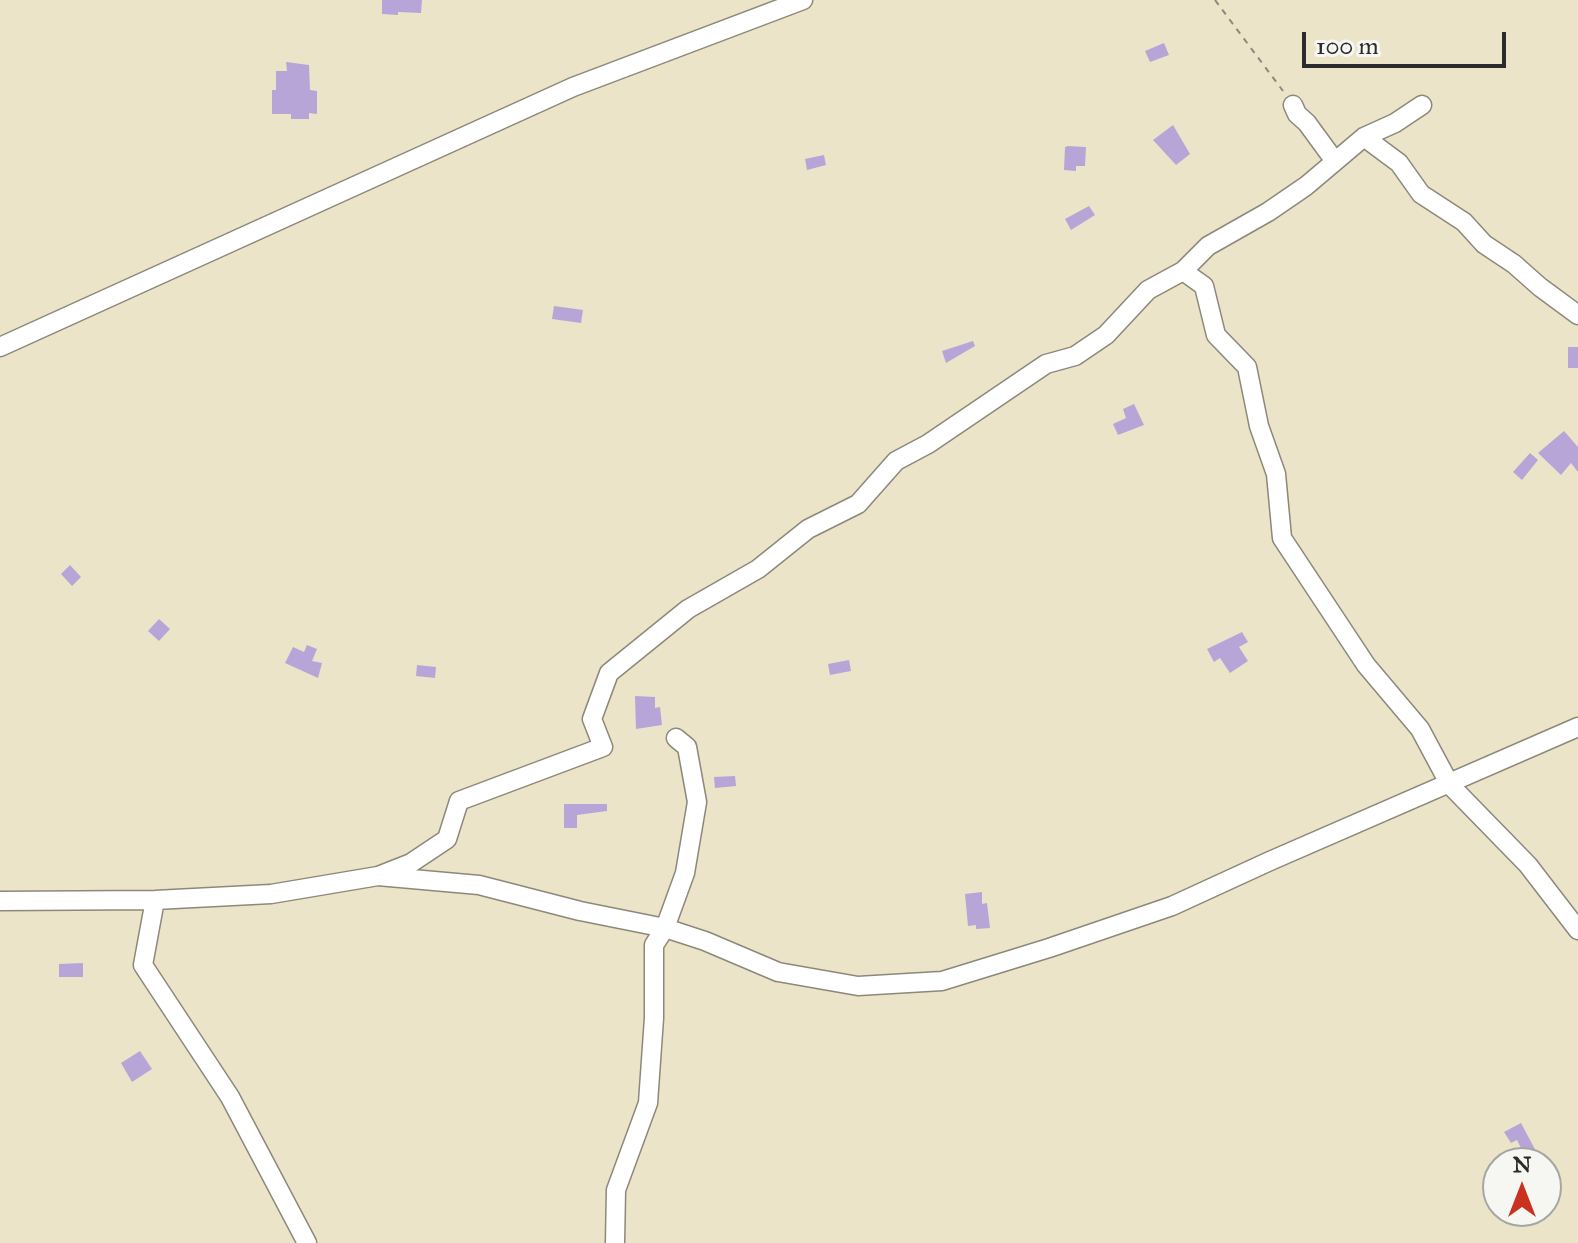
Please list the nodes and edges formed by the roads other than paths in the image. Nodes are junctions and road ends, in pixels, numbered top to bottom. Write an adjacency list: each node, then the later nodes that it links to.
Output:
1 (803, 0): 8 (street)
2 (1293, 105): 5 (street)
3 (1422, 105): 4 (street)
4 (1364, 137): 5 (street); 7 (street)
5 (1334, 160): 6 (street)
6 (1183, 271): 11 (street); 12 (street)
7 (1578, 315)
8 (0, 347)
9 (1578, 727): 11 (street)
10 (676, 738): 15 (street)
11 (1450, 785): 15 (street); 16 (street)
12 (378, 876): 13 (street); 15 (street)
13 (155, 900): 14 (street); 17 (street)
14 (0, 901)
15 (665, 928): 18 (street)
16 (1578, 930)
17 (307, 1243)
18 (615, 1243)

